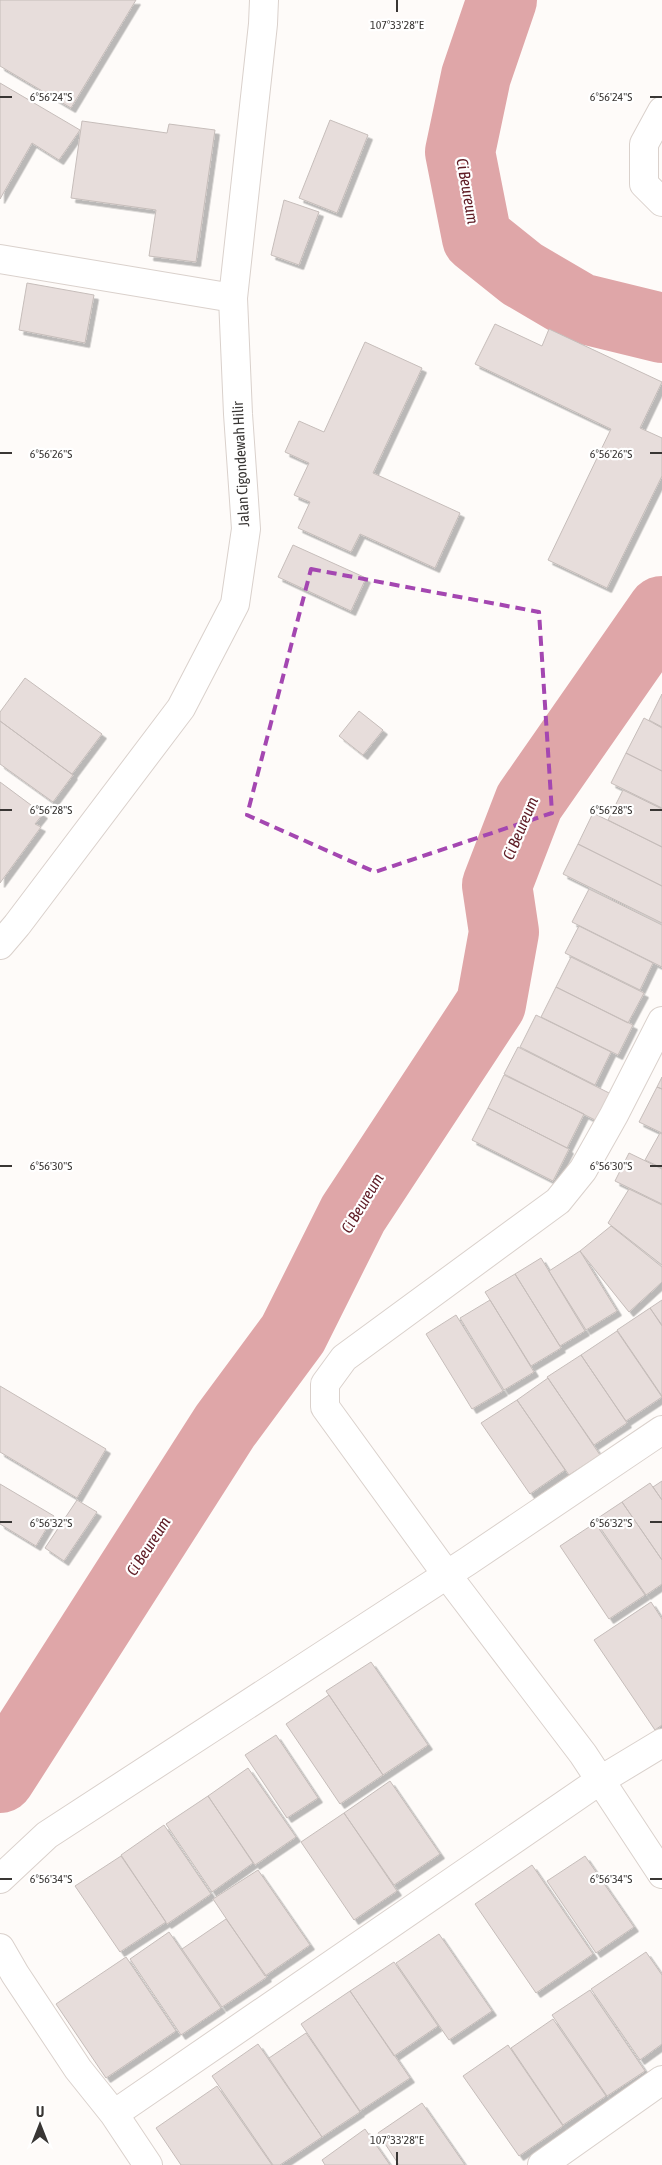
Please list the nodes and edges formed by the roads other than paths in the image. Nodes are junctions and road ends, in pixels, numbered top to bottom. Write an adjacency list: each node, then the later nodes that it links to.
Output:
1 (264, 0): 5 (street, Jalan Cigondewah Hilir)
2 (662, 111): 3 (street)
3 (662, 202)
4 (0, 259): 5 (street)
5 (233, 298): 6 (street, Jalan Cigondewah Hilir)
6 (0, 945)
7 (662, 1020): 9 (street)
8 (662, 1430): 9 (street)
9 (447, 1575): 11 (street); 13 (street)
10 (662, 1743): 11 (street)
11 (599, 1781): 12 (street); 16 (street)
12 (662, 1874)
13 (0, 1879)
14 (0, 1948): 16 (street)
15 (662, 2080): 18 (street)
16 (114, 2114): 17 (street)
17 (148, 2165)
18 (542, 2165)

